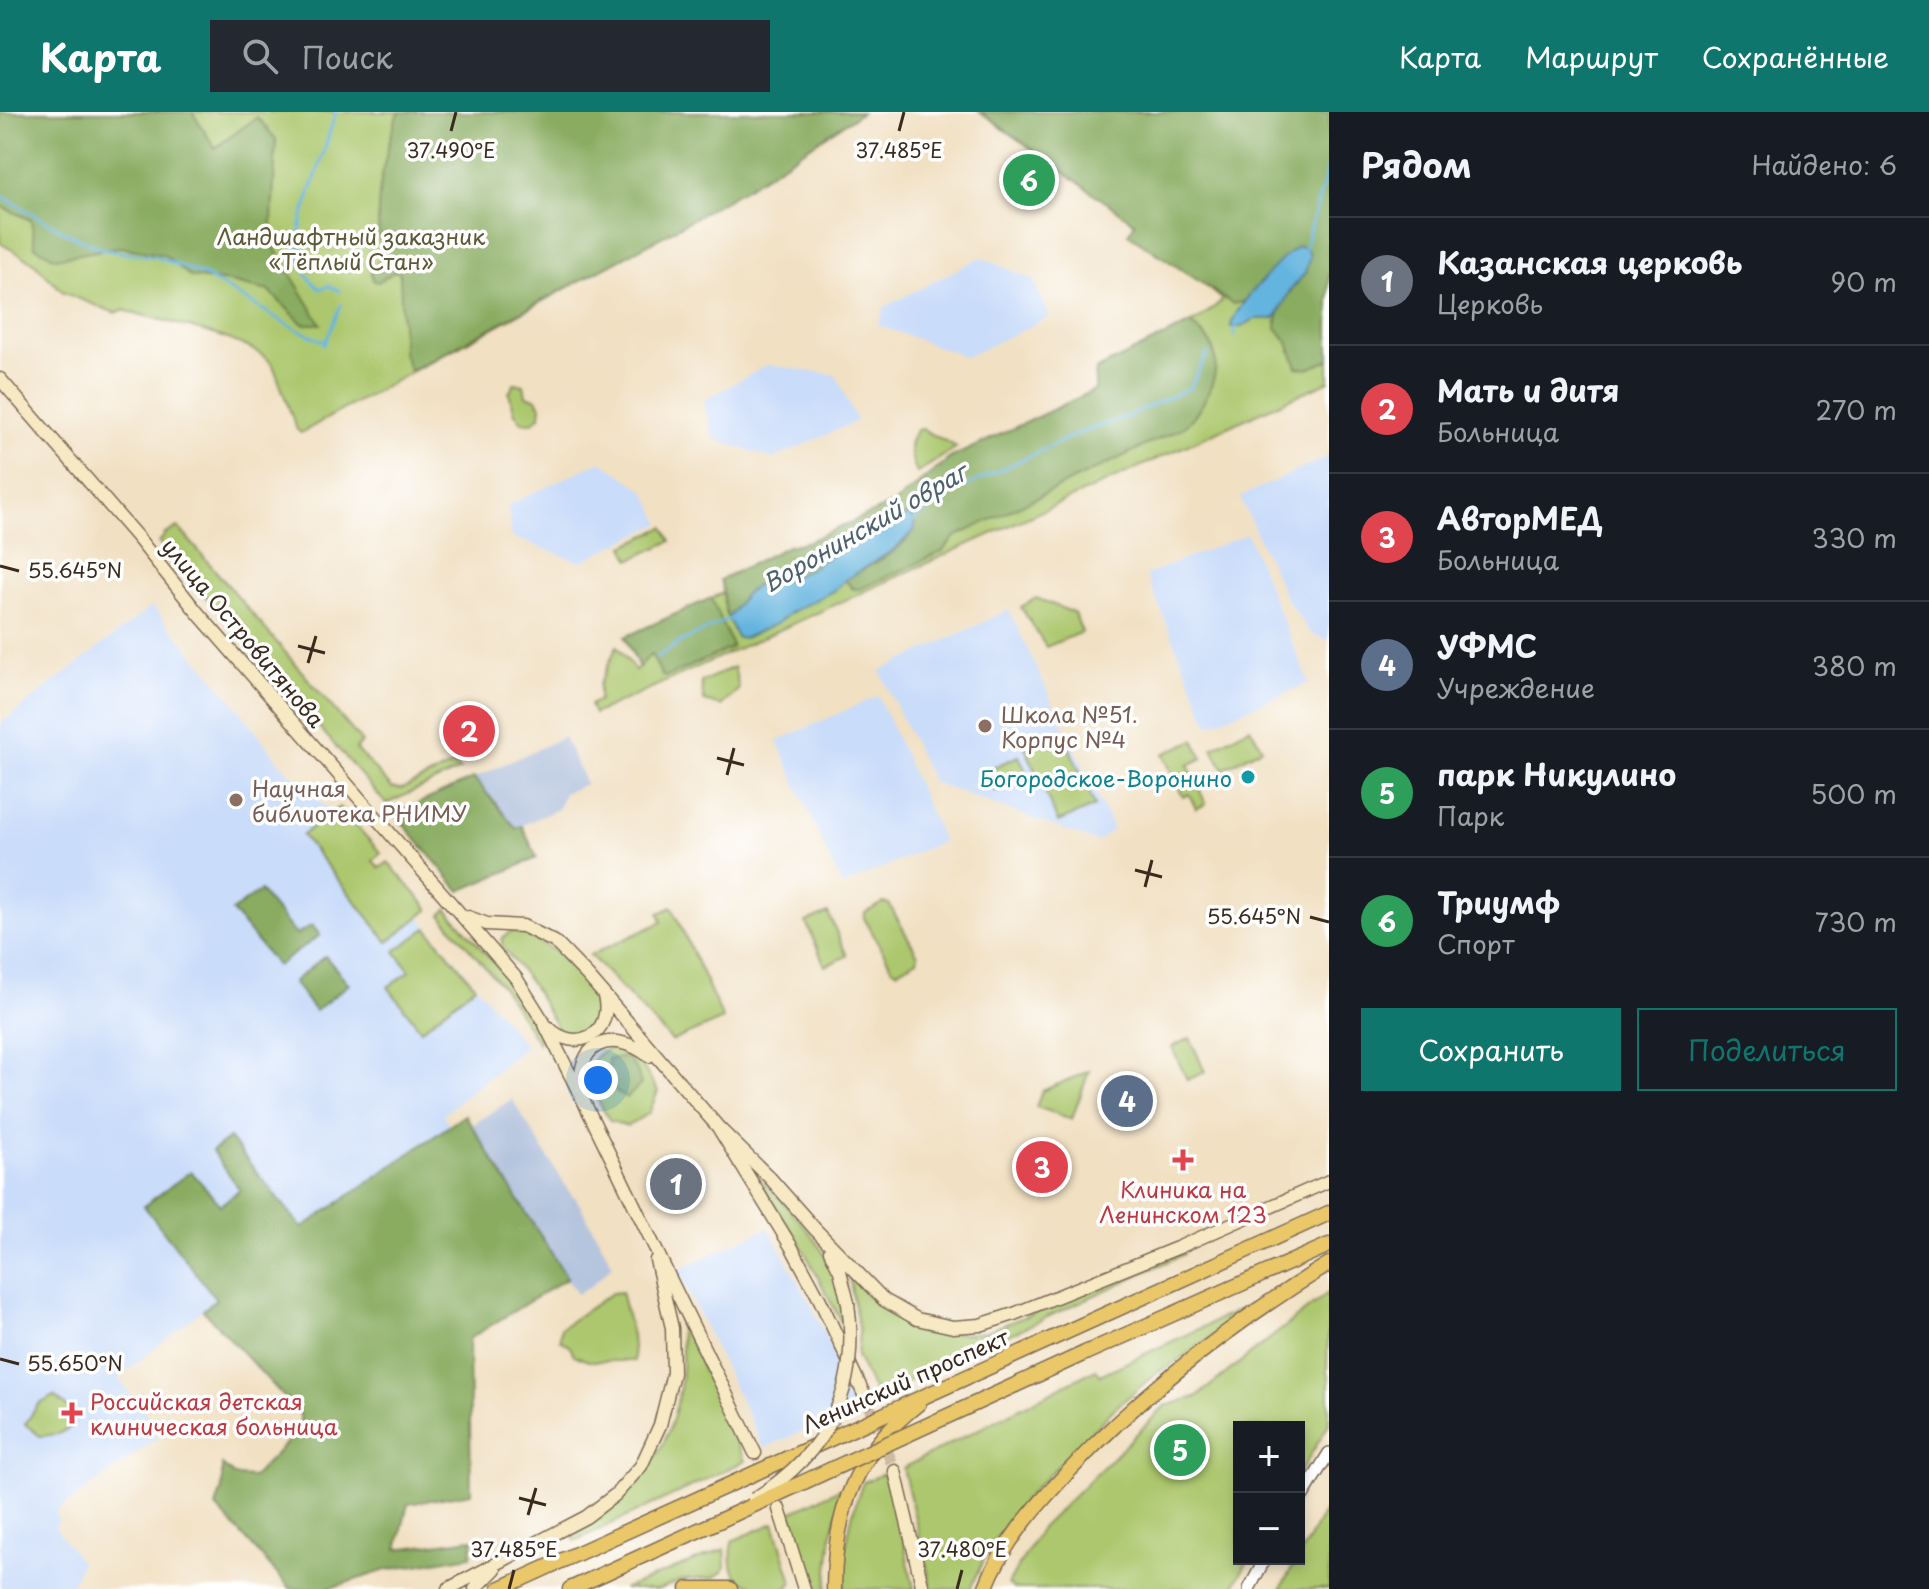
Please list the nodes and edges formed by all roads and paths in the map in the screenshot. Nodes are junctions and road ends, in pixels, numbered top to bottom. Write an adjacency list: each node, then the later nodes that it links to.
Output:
1 (0, 379): 2 (main road, улица Островитянова)
2 (459, 910): 3 (main road, улица Островитянова); 4 (main road, улица Островитянова)
3 (532, 928): 4 (main road); 5 (main road, улица Островитянова)
4 (502, 960): 6 (main road, улица Островитянова)
5 (603, 993): 6 (main road); 7 (main road, улица Островитянова)
6 (543, 1021): 8 (main road, улица Островитянова)
7 (664, 1067): 8 (main road); 9 (main road, улица Островитянова)
8 (583, 1100): 13 (main road, улица Островитянова)
9 (718, 1127): 12 (main road); 17 (main road, улица Островитянова)
10 (1329, 1181): 12 (main road)
11 (1329, 1213): 16 (main road, Ленинский проспект)
12 (815, 1229): 23 (main road, bridge)
13 (652, 1241): 18 (main road, улица Островитянова); 24 (main road)
14 (1329, 1245): 23 (main road, bridge)
15 (1329, 1264): 37 (main road)
16 (939, 1389): 29 (main road, Ленинский проспект); 35 (main road)
17 (867, 1401)
18 (755, 1453)
19 (1329, 1453): 21 (street)
20 (895, 1471): 36 (main road)
21 (1305, 1493)
22 (779, 1509): 25 (main road)
23 (721, 1520): 30 (main road)
24 (503, 1562): 27 (main road); 28 (main road)
25 (796, 1563): 33 (main road); 34 (main road)
26 (1262, 1565): 38 (street)
27 (448, 1589)
28 (475, 1589)
29 (499, 1589)
30 (570, 1589)
31 (688, 1589): 32 (main road)
32 (730, 1589)
33 (796, 1589)
34 (804, 1589)
35 (834, 1589)
36 (923, 1589)
37 (985, 1589)
38 (1249, 1589)

